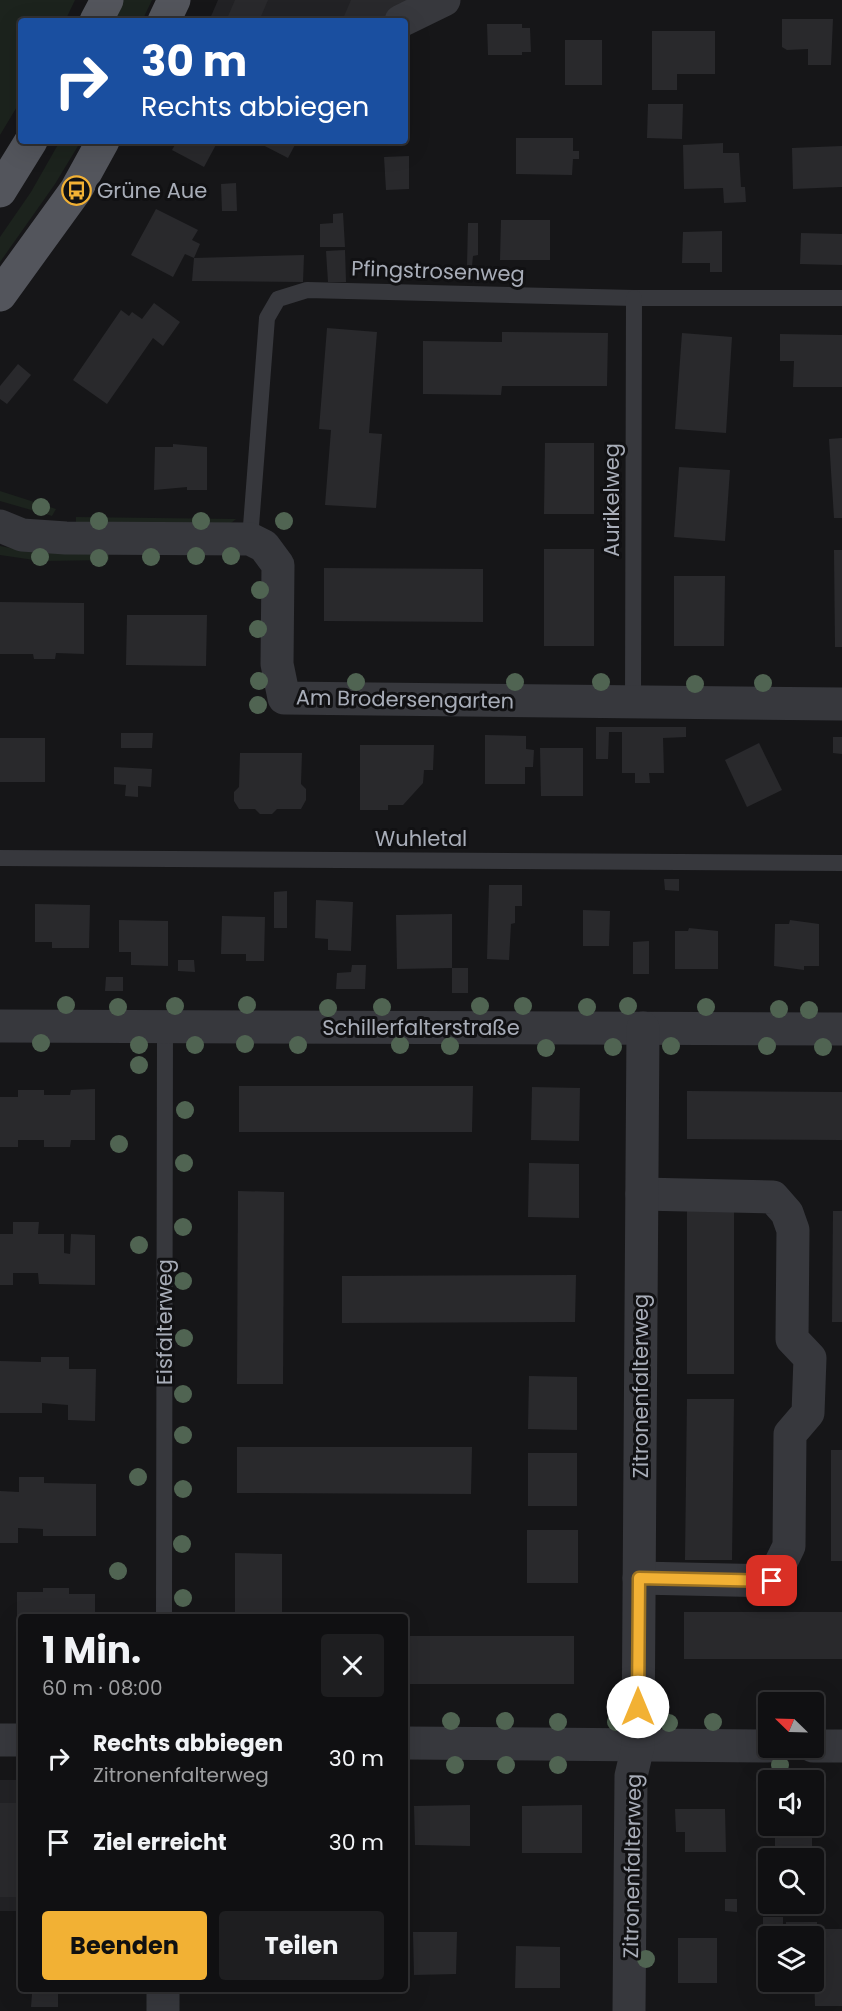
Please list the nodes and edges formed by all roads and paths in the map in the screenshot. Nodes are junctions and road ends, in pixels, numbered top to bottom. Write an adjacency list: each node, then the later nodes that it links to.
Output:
1 (107, 0): 4 (main road)
2 (174, 0): 5 (main road)
3 (444, 0): 6 (street)
4 (98, 18)
5 (165, 18)
6 (407, 18)
7 (29, 144): 9 (main road)
8 (101, 144): 10 (main road)
9 (0, 191)
10 (0, 295)
11 (634, 298): 12 (lane, Pfingstrosenweg); 14 (lane, Pfingstrosenweg); 15 (lane, Aurikelweg)
12 (842, 298)
13 (0, 526): 14 (street)
14 (250, 539): 15 (street, Am Brodersengarten)
15 (633, 702): 16 (street, Am Brodersengarten)
16 (842, 704)
17 (0, 858): 18 (lane, Wuhletal)
18 (842, 863)
19 (0, 1026): 20 (street, Schillerfalterstraße)
20 (165, 1027): 21 (street, Schillerfalterstraße); 25 (lane, Eisfalterweg)
21 (643, 1028): 22 (street, Schillerfalterstraße); 23 (street, Zitronenfalterweg)
22 (842, 1029)
23 (642, 1194): 24 (street, Zitronenfalterweg); 24 (street)
24 (639, 1578): 29 (street, Zitronenfalterweg)
25 (164, 1614)
26 (0, 1740): 27 (street)
27 (18, 1740)
28 (408, 1743): 29 (street)
29 (638, 1746): 30 (street); 35 (street, Zitronenfalterweg)
30 (758, 1746)
31 (824, 1746): 32 (street)
32 (842, 1746)
33 (163, 1992): 34 (street)
34 (163, 2011)
35 (629, 2011)

